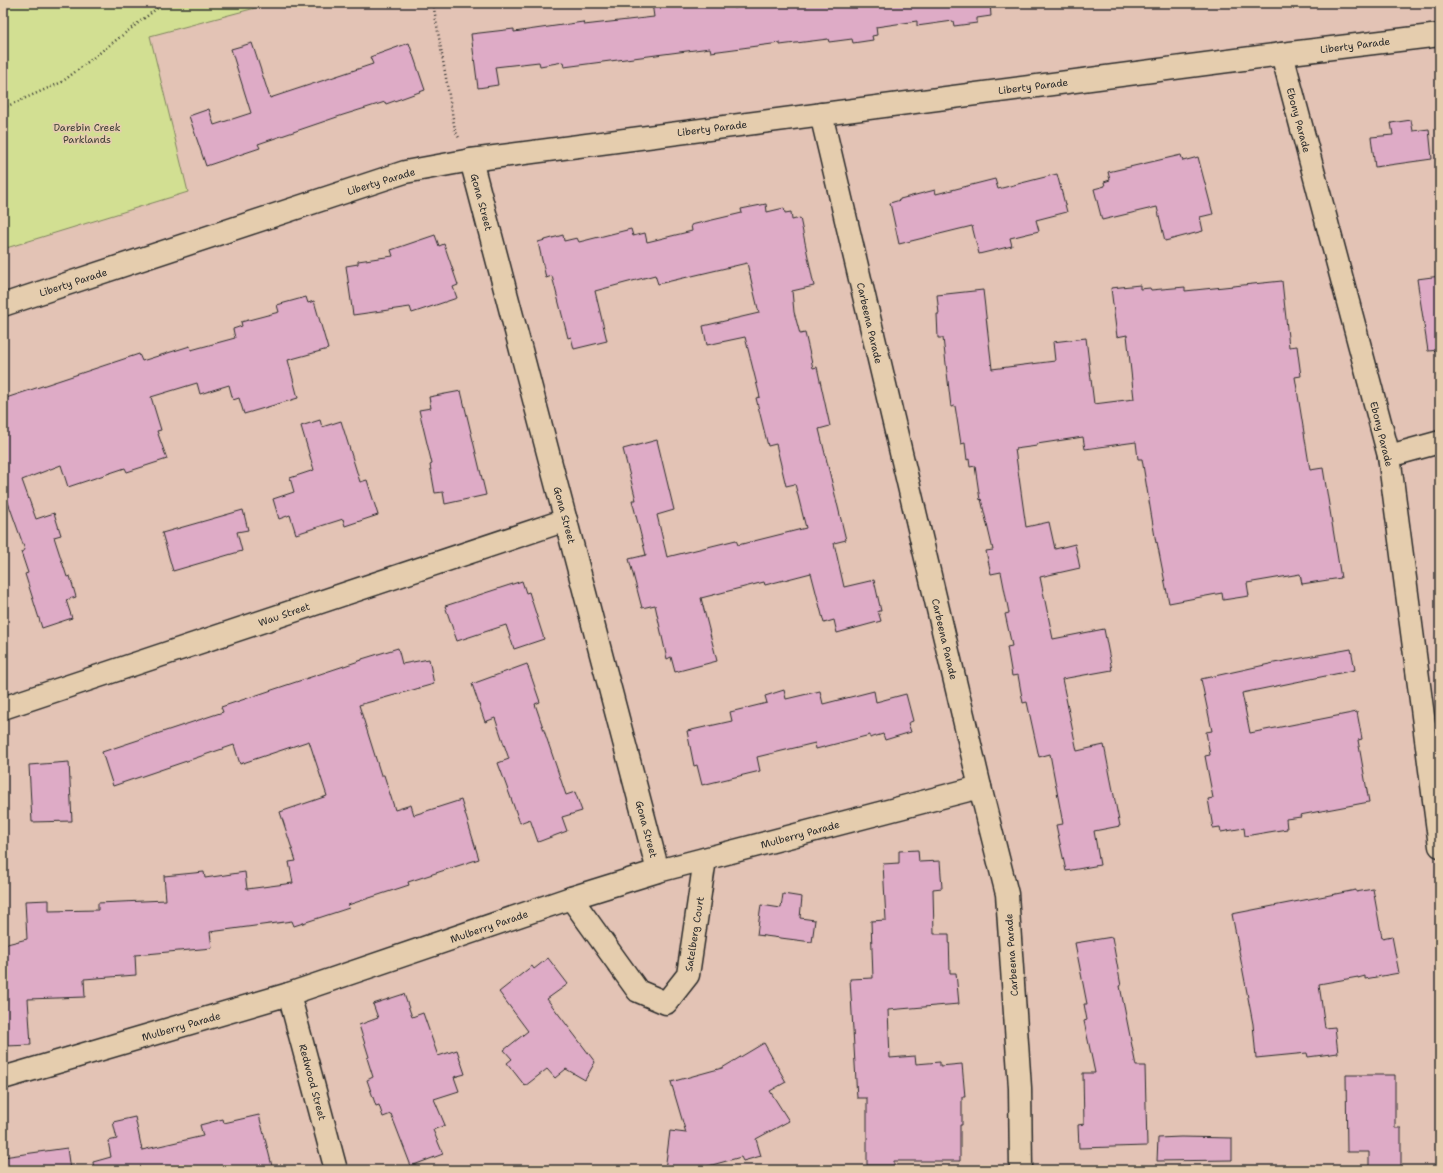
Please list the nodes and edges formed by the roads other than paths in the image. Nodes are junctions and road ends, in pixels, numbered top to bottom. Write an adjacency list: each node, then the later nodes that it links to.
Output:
1 (1440, 35): 2 (street, Liberty Parade)
2 (1282, 54): 3 (street, Liberty Parade); 7 (street, Ebony Parade)
3 (821, 114): 4 (street, Liberty Parade); 10 (street, Carbeena Parade)
4 (471, 160): 5 (street, Liberty Parade); 8 (street, Gona Street)
5 (3, 305)
6 (1440, 442): 7 (street)
7 (1389, 456): 11 (street, Ebony Parade)
8 (566, 520): 9 (street, Wau Street); 13 (street, Gona Street)
9 (3, 708)
10 (980, 787): 12 (street, Mulberry Parade); 18 (street, Carbeena Parade)
11 (1440, 846)
12 (706, 859): 13 (street, Mulberry Parade); 14 (street, Satelberg Court)
13 (658, 871): 14 (street, Mulberry Parade)
14 (571, 898): 15 (street, Mulberry Parade)
15 (289, 994): 16 (street, Mulberry Parade); 17 (street, Redwood Street)
16 (3, 1078)
17 (336, 1170)
18 (1021, 1170)

